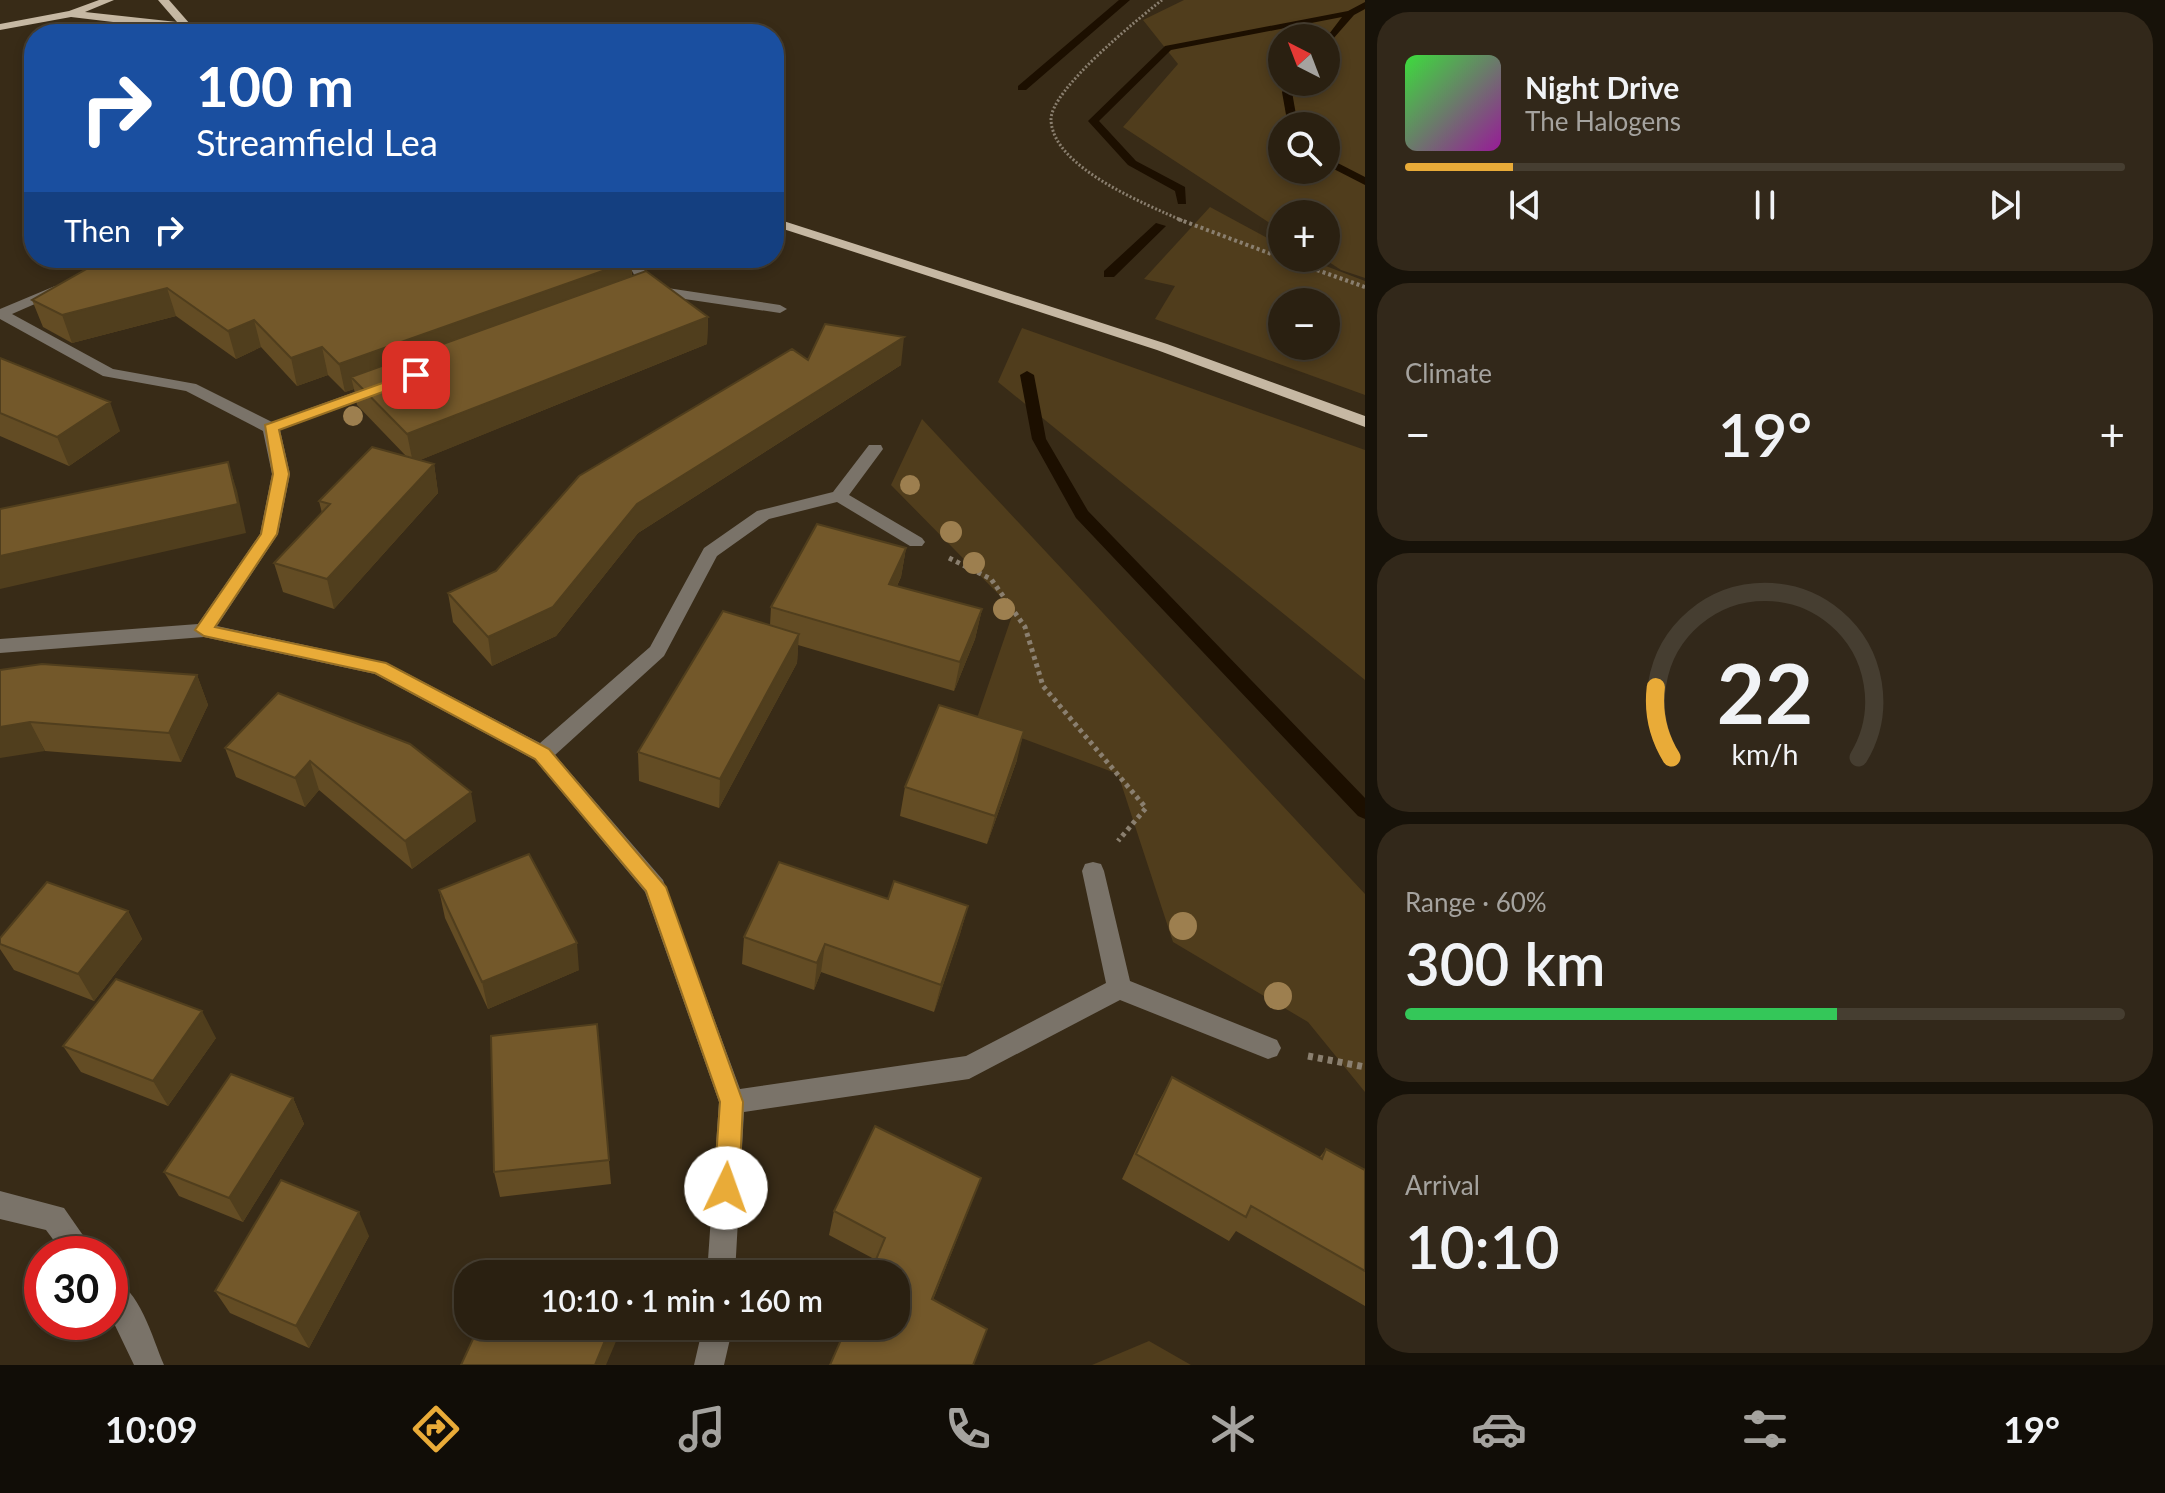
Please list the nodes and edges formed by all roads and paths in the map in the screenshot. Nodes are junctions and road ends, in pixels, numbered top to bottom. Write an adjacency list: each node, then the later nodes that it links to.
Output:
1 (109, 0): 4 (main road)
2 (163, 0): 6 (main road)
3 (1162, 0): 9 (path)
4 (71, 14): 5 (main road); 7 (main road)
5 (167, 24)
6 (184, 24)
7 (0, 27)
8 (784, 225): 17 (main road)
9 (1268, 252)
10 (634, 268): 14 (street)
11 (1323, 272): 13 (path)
12 (71, 283): 15 (street)
13 (1365, 287)
14 (780, 309)
15 (0, 314): 18 (street)
16 (402, 380): 18 (street)
17 (1365, 422)
18 (271, 428): 22 (street)
19 (875, 449): 20 (street)
20 (839, 496): 21 (street); 24 (street)
21 (916, 542): 25 (path)
22 (204, 630): 23 (street); 24 (street)
23 (0, 646)
24 (542, 754): 29 (street)
25 (1093, 871): 26 (street)
26 (1119, 988): 27 (street); 29 (street)
27 (1268, 1048): 28 (path)
28 (1365, 1067)
29 (732, 1102): 32 (street)
30 (0, 1205): 31 (street)
31 (68, 1236)
32 (722, 1260)
33 (128, 1316): 35 (street)
34 (715, 1340): 36 (street)
35 (149, 1365)
36 (709, 1365)

